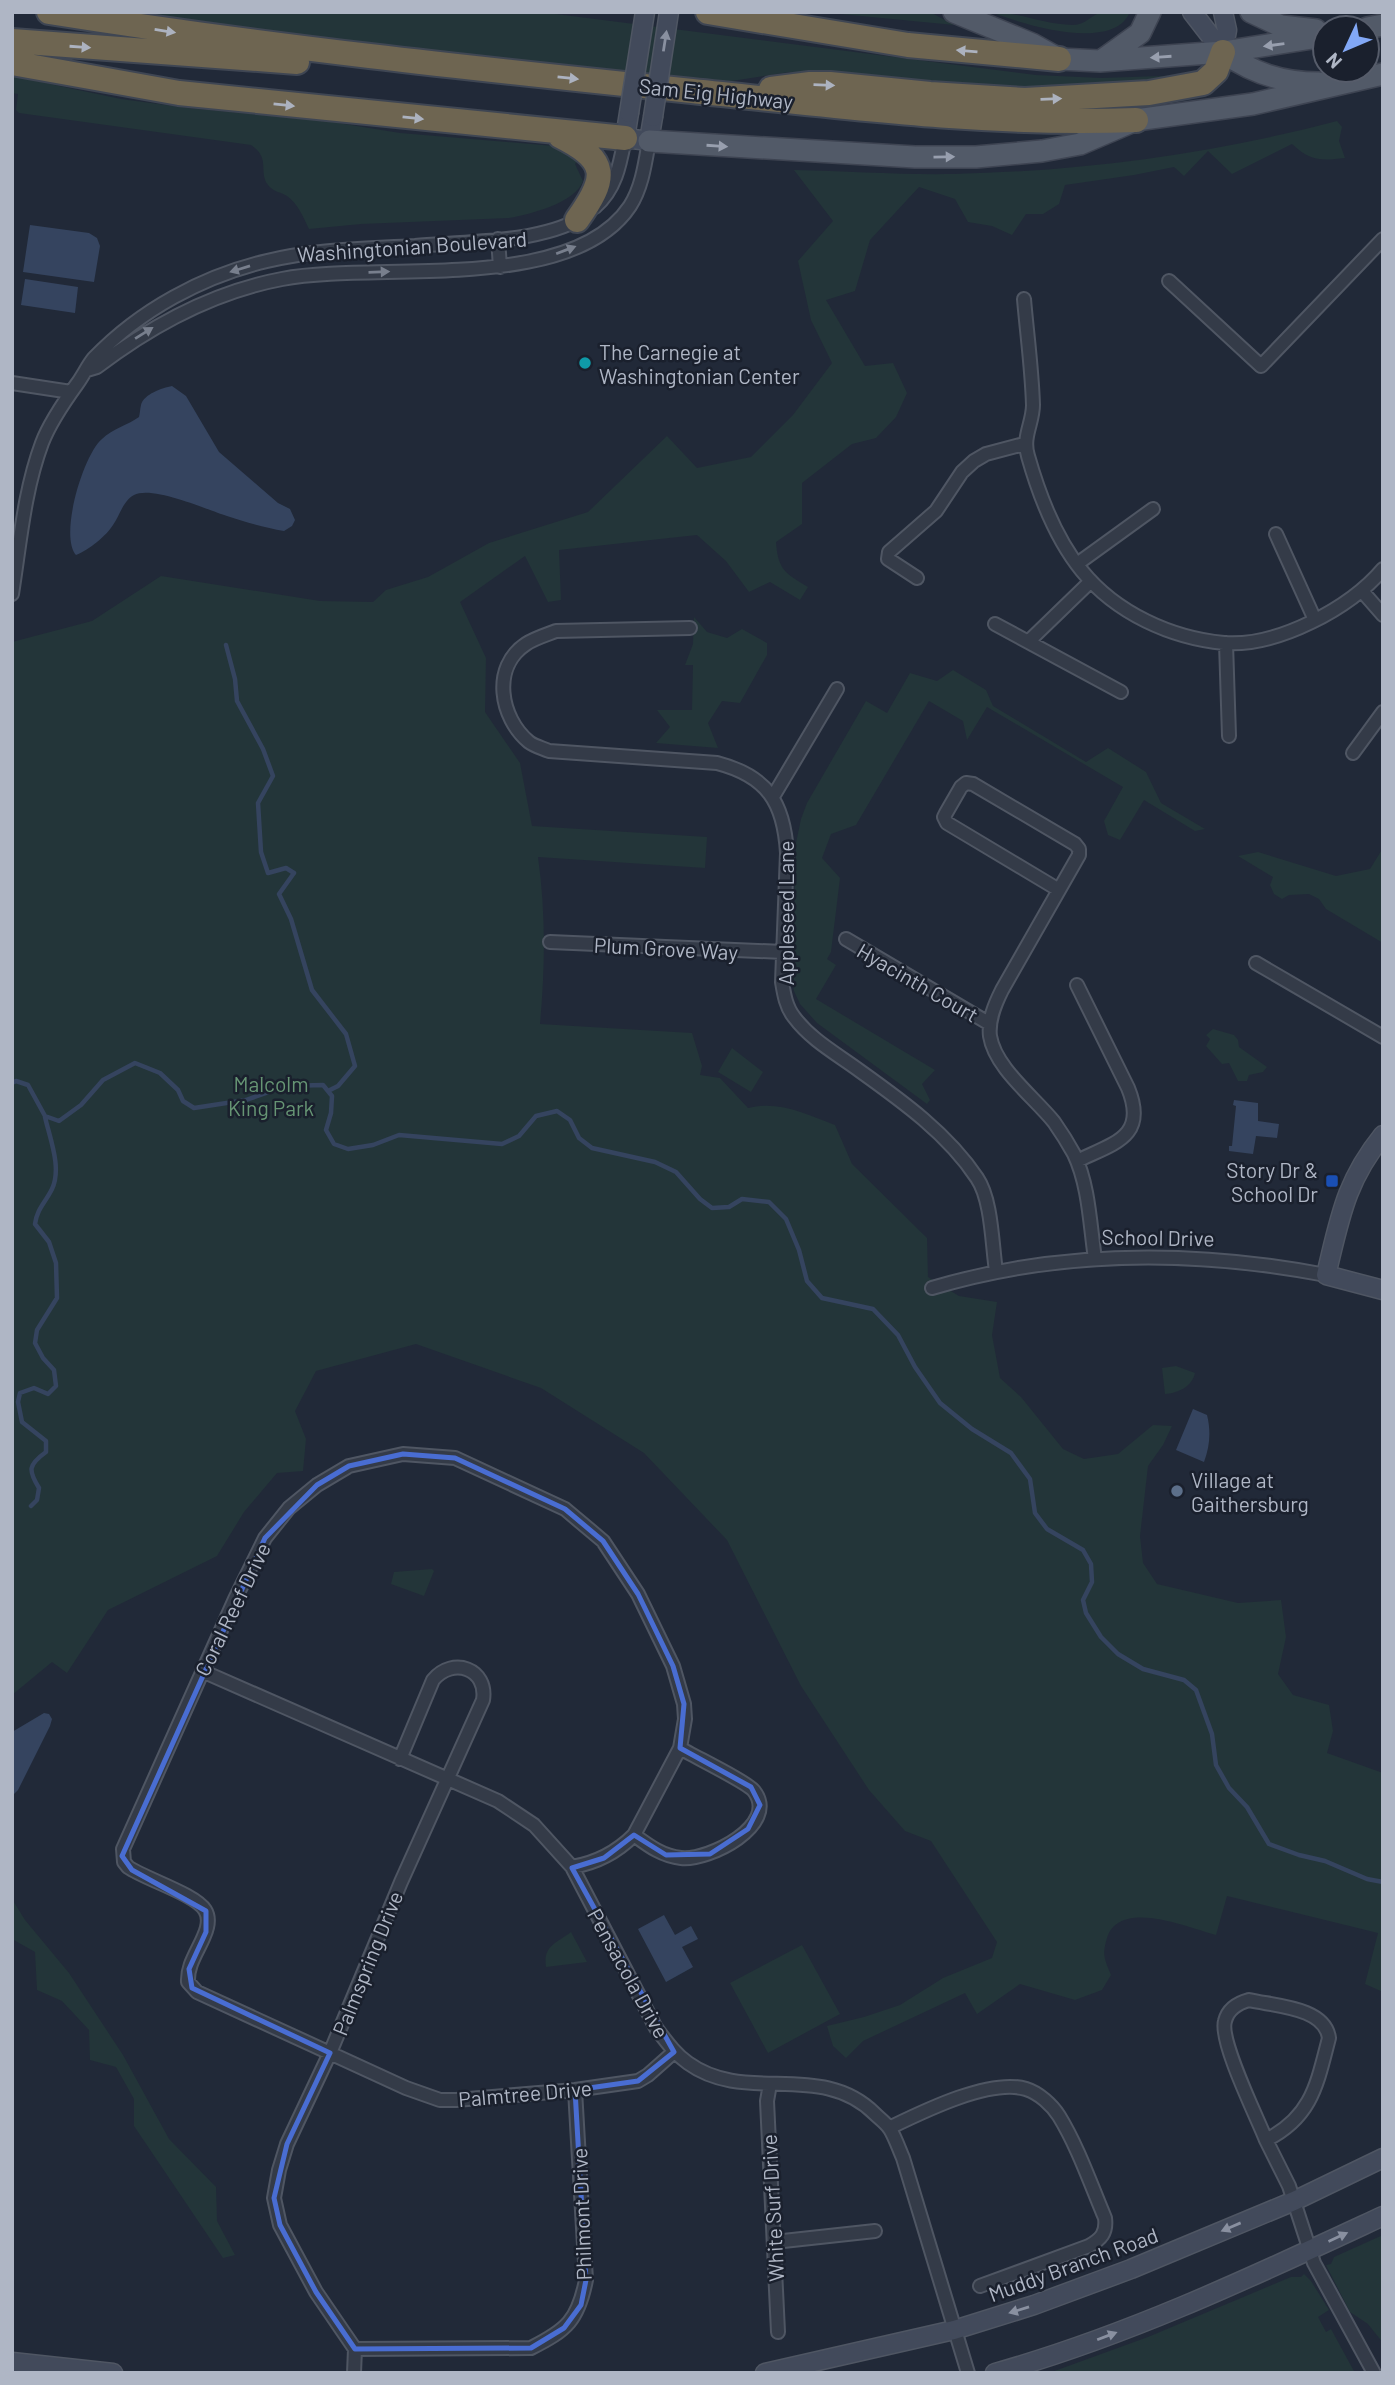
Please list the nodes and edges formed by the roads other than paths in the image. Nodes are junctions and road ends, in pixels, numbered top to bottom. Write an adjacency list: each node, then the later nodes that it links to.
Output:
1 (49, 12): 17 (highway, Sam Eig Highway, one-way to 17)
2 (645, 12): 23 (main road, Washingtonian Boulevard, bridge)
3 (669, 12): 23 (main road, Washingtonian Boulevard, one-way to 3, bridge)
4 (708, 12): 14 (highway, one-way to 4)
5 (954, 12): 14 (main road)
6 (1150, 12): 15 (main road)
7 (1192, 12): 13 (main road)
8 (1223, 12): 13 (main road)
9 (1251, 12): 10 (main road)
10 (1311, 29)
11 (1311, 38): 13 (main road, one-way to 13)
12 (12, 41): 17 (highway, one-way to 17)
13 (1223, 52): 15 (main road, one-way to 15); 18 (main road); 20 (highway, one-way to 13)
14 (1059, 60): 15 (main road)
15 (1100, 61)
16 (12, 63): 22 (highway, one-way to 22)
17 (500, 72): 20 (highway, Sam Eig Highway, one-way to 20)
18 (1311, 81)
19 (1340, 84): 21 (main road, Sam Eig Highway)
20 (732, 95): 21 (highway, Sam Eig Highway)
21 (1136, 120): 23 (main road, one-way to 21)
22 (553, 132): 23 (highway); 24 (highway)
23 (637, 140): 24 (street, Washingtonian Boulevard); 27 (street, Washingtonian Boulevard, one-way to 23)
24 (577, 220): 25 (street, Washingtonian Boulevard)
25 (498, 239): 27 (street); 30 (street, Washingtonian Boulevard, one-way to 30)
26 (1383, 239): 28 (street)
27 (500, 267): 30 (street, Washingtonian Boulevard, one-way to 27)
28 (1169, 281)
29 (1024, 299): 33 (street)
30 (87, 370): 32 (street, Washingtonian Boulevard)
31 (12, 383): 32 (street)
32 (71, 392): 41 (street, Washingtonian Boulevard)
33 (1024, 444): 36 (street); 38 (street)
34 (1153, 509): 36 (street)
35 (1276, 534): 43 (street)
36 (1077, 564): 39 (street)
37 (1383, 569): 40 (street)
38 (916, 578)
39 (1091, 582): 46 (street); 47 (street)
40 (1362, 592): 42 (street); 43 (street)
41 (12, 594)
42 (1383, 615)
43 (1315, 620): 47 (street)
44 (995, 624): 46 (street)
45 (690, 628): 53 (street)
46 (1028, 642): 49 (street)
47 (1226, 643): 51 (street)
48 (838, 688): 53 (street)
49 (1121, 692)
50 (1383, 712): 52 (street)
51 (1229, 736)
52 (1353, 753)
53 (774, 796): 57 (street, Appleseed Lane)
54 (1059, 890): 54 (street); 60 (street)
55 (846, 939): 60 (street, Hyacinth Court)
56 (550, 942): 57 (street, Plum Grove Way)
57 (783, 952): 65 (street, Appleseed Lane)
58 (1256, 963): 61 (street)
59 (1077, 985): 63 (street)
60 (990, 1024): 63 (street)
61 (1383, 1037)
62 (1383, 1135): 66 (main road)
63 (1077, 1161): 64 (street)
64 (1095, 1259): 65 (street, School Drive); 66 (street, School Drive)
65 (996, 1271): 67 (street, School Drive)
66 (1326, 1275): 68 (main road, School Drive)
67 (932, 1288)
68 (1383, 1290)
69 (202, 1671): 70 (street, Coral Reef Drive); 71 (street, Pensacola Drive); 74 (street, Coral Reef Drive)
70 (680, 1748): 73 (street, Coral Reef Drive); 73 (street)
71 (400, 1759): 72 (street, Pensacola Drive); 72 (street, Palmspring Drive)
72 (447, 1780): 75 (street, Pensacola Drive); 77 (street, Palmspring Drive)
73 (634, 1835): 75 (street, Coral Reef Drive)
74 (124, 1862): 77 (street, Palmtree Drive)
75 (572, 1867): 76 (street, Pensacola Drive)
76 (674, 2052): 78 (street, Pensacola Drive); 79 (street, Palmtree Drive)
77 (330, 2053): 79 (street, Palmtree Drive); 91 (street, Palmspring Drive)
78 (770, 2084): 80 (street, Pensacola Drive); 86 (street, White Surf Drive)
79 (575, 2090): 91 (street, Philmont Drive)
80 (889, 2128): 88 (street); 89 (street, Pensacola Drive)
81 (1266, 2140): 81 (street); 83 (street)
82 (1383, 2158): 83 (main road, Muddy Branch Road)
83 (1294, 2201): 87 (street); 89 (main road, Muddy Branch Road, one-way to 89)
84 (1383, 2216): 87 (main road, one-way to 84)
85 (875, 2231): 86 (street)
86 (774, 2242): 90 (street, White Surf Drive)
87 (1310, 2250): 97 (main road, one-way to 87); 98 (street)
88 (981, 2286)
89 (954, 2330): 95 (main road, Muddy Branch Road); 96 (street, Pensacola Drive)
90 (778, 2332)
91 (355, 2349): 94 (street)
92 (12, 2362): 93 (main road)
93 (113, 2373)
94 (354, 2373)
95 (765, 2373)
96 (968, 2373)
97 (995, 2373)
98 (1374, 2373)

